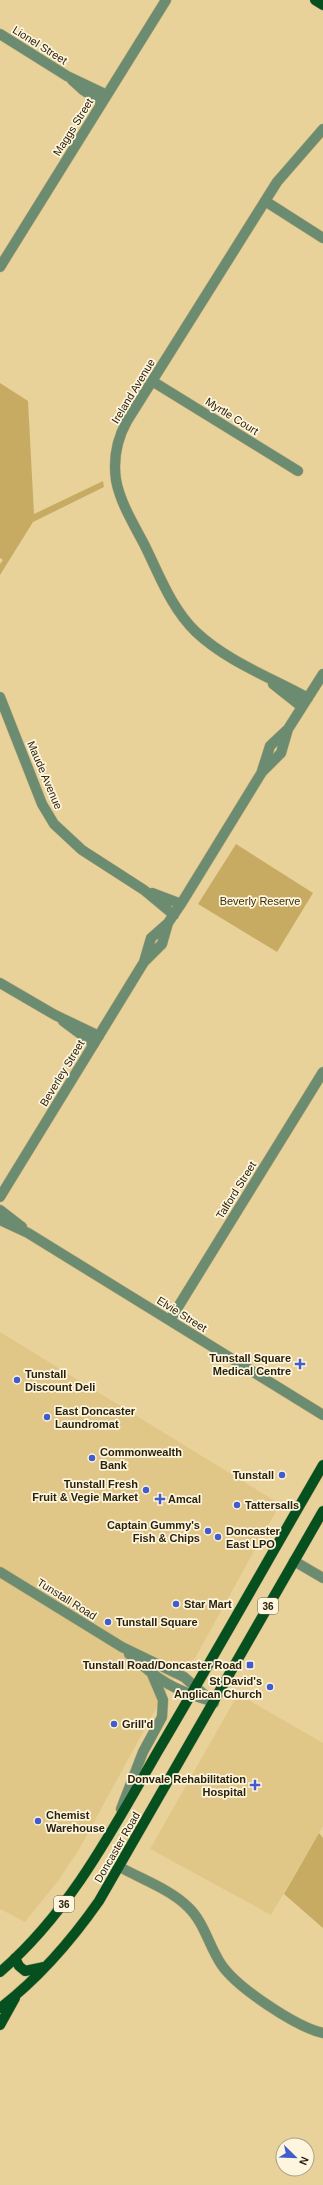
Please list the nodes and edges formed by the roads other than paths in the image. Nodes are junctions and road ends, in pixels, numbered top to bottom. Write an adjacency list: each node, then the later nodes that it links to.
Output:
1 (166, 0): 5 (street, Maggs Street)
2 (315, 0): 3 (main road)
3 (323, 5)
4 (0, 34): 5 (street, Lionel Street)
5 (105, 99): 9 (street, Maggs Street)
6 (323, 129): 7 (street, Ireland Avenue)
7 (265, 201): 8 (street); 10 (street, Ireland Avenue)
8 (323, 238)
9 (0, 267)
10 (152, 381): 11 (street, Myrtle Court); 13 (street, Ireland Avenue)
11 (298, 471)
12 (323, 674): 15 (street, Beverley Street)
13 (267, 679): 15 (street, Ireland Avenue); 16 (street, Ireland Avenue)
14 (0, 697): 17 (street, Maude Avenue)
15 (308, 698): 16 (street, Beverley Street)
16 (302, 707): 18 (street, Beverley Street)
17 (144, 890): 18 (street, Maude Avenue); 19 (street, Maude Avenue)
18 (181, 904): 19 (street, Beverley Street)
19 (171, 919): 21 (street, Beverley Street)
20 (0, 983): 21 (street)
21 (96, 1040): 23 (street, Beverley Street)
22 (323, 1072): 27 (street, Talford Street)
23 (0, 1197)
24 (0, 1210): 26 (street, Elvie Street)
25 (0, 1220): 26 (street, Elvie Street)
26 (28, 1232): 27 (street, Elvie Street)
27 (170, 1320): 28 (street, Elvie Street)
28 (323, 1415)
29 (323, 1465): 36 (main road, Doncaster Road / 36)
30 (323, 1511): 31 (main road, Doncaster Road / 36)
31 (294, 1561): 33 (street); 38 (main road, Doncaster Road / 36)
32 (0, 1572): 34 (street, Tunstall Road)
33 (323, 1578)
34 (122, 1647): 35 (street, Tunstall Road); 36 (street, Tunstall Road)
35 (152, 1674): 37 (street, Tunstall Road); 39 (street, Tunstall Road)
36 (196, 1686): 37 (main road, Doncaster Road / 36); 38 (street, Tunstall Road)
37 (191, 1695): 38 (street, Tunstall Road); 39 (main road, Doncaster Road / 36)
38 (214, 1702): 40 (main road, Doncaster Road / 36)
39 (115, 1826): 41 (main road, Doncaster Road / 36)
40 (120, 1866): 42 (main road, Doncaster Road / 36); 47 (street)
41 (16, 1958): 42 (main road); 43 (main road, Doncaster Road / 36)
42 (48, 1965): 44 (main road, Doncaster Road / 36)
43 (0, 1972)
44 (17, 1995): 45 (main road, Doncaster Road / 36); 46 (main road)
45 (0, 2008)
46 (0, 2025)
47 (323, 2033)

